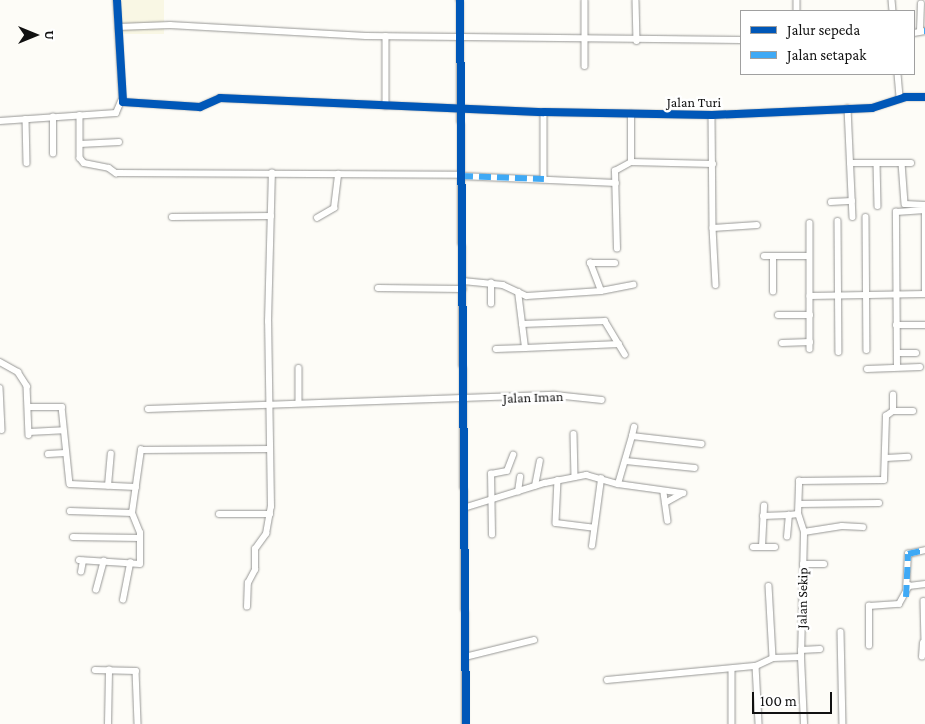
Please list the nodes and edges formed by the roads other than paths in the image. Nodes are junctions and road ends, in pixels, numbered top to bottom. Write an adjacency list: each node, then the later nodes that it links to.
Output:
1 (117, 0): 6 (street)
2 (460, 0): 9 (street)
3 (584, 0): 10 (street)
4 (636, 1): 12 (street)
5 (921, 4): 7 (street)
6 (118, 27): 8 (street); 17 (street)
7 (920, 32)
8 (386, 36): 9 (street); 18 (street)
9 (460, 36): 10 (street); 19 (street)
10 (584, 39): 12 (street); 13 (street)
11 (740, 40): 12 (street)
12 (638, 41)
13 (585, 66)
14 (898, 75): 16 (street)
15 (925, 97): 16 (street, Jalan Turi)
16 (900, 99): 20 (street, Jalan Turi)
17 (121, 101): 18 (street, Jalan Turi); 23 (street)
18 (386, 106): 19 (street, Jalan Turi)
19 (460, 108): 21 (street, Jalan Turi); 40 (street)
20 (848, 108): 24 (street, Jalan Turi); 33 (street)
21 (544, 112): 22 (street, Jalan Turi); 41 (street)
22 (631, 114): 24 (street, Jalan Turi); 32 (street)
23 (80, 115): 25 (street); 29 (street)
24 (712, 115): 36 (street)
25 (53, 117): 26 (street); 30 (street)
26 (26, 119): 27 (street); 31 (street)
27 (0, 121)
28 (119, 142): 29 (street)
29 (80, 144): 38 (street)
30 (53, 154)
31 (27, 162)
32 (630, 162): 36 (street); 42 (street)
33 (850, 163): 34 (street); 43 (street)
34 (877, 163): 35 (street); 46 (street)
35 (902, 163): 37 (street); 45 (street)
36 (713, 164): 56 (street)
37 (911, 164)
38 (272, 173): 39 (street); 48 (street)
39 (338, 174): 40 (street); 52 (street)
40 (461, 176): 41 (street); 62 (street)
41 (544, 179): 42 (street)
42 (616, 183): 57 (street)
43 (852, 201): 44 (street); 50 (street)
44 (831, 202)
45 (925, 205)
46 (878, 206)
47 (925, 210): 72 (street); 73 (street)
48 (271, 216): 49 (street); 103 (street)
49 (172, 217)
50 (853, 217)
51 (866, 217): 71 (street)
52 (317, 218)
53 (838, 221): 75 (street)
54 (810, 223): 59 (street)
55 (757, 225): 56 (street)
56 (713, 228): 65 (street)
57 (617, 249)
58 (764, 256): 60 (street)
59 (809, 256): 60 (street); 74 (street)
60 (773, 257): 70 (street)
61 (615, 263): 68 (street)
62 (462, 281): 63 (street); 67 (street)
63 (491, 283): 69 (street); 76 (street)
64 (633, 285): 68 (street)
65 (716, 285)
66 (378, 288): 67 (street)
67 (463, 289): 100 (street)
68 (601, 291): 69 (street)
69 (518, 292): 79 (street)
70 (773, 292)
71 (867, 293): 72 (street); 75 (street); 88 (street)
72 (896, 294): 73 (street); 81 (street)
73 (925, 294)
74 (810, 296): 75 (street); 78 (street)
75 (838, 296): 89 (street)
76 (491, 304)
77 (778, 315): 78 (street)
78 (810, 315): 82 (street)
79 (522, 324): 84 (street); 85 (street)
80 (925, 324): 81 (street)
81 (896, 325): 90 (street)
82 (810, 342): 83 (street); 87 (street)
83 (782, 343)
84 (619, 344): 85 (street); 92 (street)
85 (525, 348): 86 (street)
86 (496, 349)
87 (810, 349)
88 (867, 350)
89 (839, 352)
90 (897, 353): 91 (street); 94 (street)
91 (916, 353)
92 (625, 354)
93 (0, 362): 104 (street)
94 (897, 366): 95 (street); 97 (street)
95 (920, 367)
96 (299, 368): 102 (street)
97 (867, 369)
98 (0, 388): 109 (street)
99 (893, 395): 106 (street)
100 (464, 399): 101 (street, Jalan Iman); 102 (street, Jalan Iman); 141 (street)
101 (602, 400)
102 (299, 403): 103 (street, Jalan Iman)
103 (268, 404): 105 (street, Jalan Iman); 116 (street)
104 (28, 407): 110 (street); 110 (street)
105 (148, 409)
106 (893, 411): 107 (street); 113 (street)
107 (913, 411)
108 (634, 427): 112 (street)
109 (2, 430)
110 (63, 430): 117 (street)
111 (574, 434): 127 (street)
112 (632, 436): 115 (street); 124 (street)
113 (886, 436): 114 (street); 122 (street)
114 (895, 436)
115 (702, 444)
116 (270, 449): 133 (street); 145 (street)
117 (65, 453): 118 (street); 131 (street)
118 (48, 454)
119 (110, 454): 131 (street)
120 (513, 455): 136 (street)
121 (908, 457): 122 (street)
122 (886, 458): 139 (street)
123 (540, 461): 132 (street)
124 (626, 461): 125 (street); 130 (street)
125 (695, 468)
126 (520, 477): 134 (street)
127 (575, 477): 128 (street); 129 (street)
128 (602, 479): 130 (street); 151 (street)
129 (558, 480): 132 (street); 151 (street)
130 (618, 484): 135 (street)
131 (108, 486): 133 (street)
132 (535, 486): 134 (street)
133 (136, 487): 143 (street)
134 (518, 492): 136 (street)
135 (664, 492): 137 (street); 137 (street)
136 (491, 501): 141 (street); 153 (street)
137 (665, 503): 149 (street)
138 (879, 503): 139 (street)
139 (799, 504): 146 (street)
140 (764, 506): 148 (street)
141 (464, 508): 181 (street)
142 (70, 511): 143 (street)
143 (132, 513): 156 (street)
144 (220, 514): 145 (street)
145 (270, 514): 173 (street)
146 (798, 514): 147 (street); 152 (street)
147 (789, 515): 148 (street); 155 (street)
148 (763, 516): 160 (street)
149 (668, 521)
150 (863, 527): 152 (street)
151 (594, 528): 157 (street)
152 (804, 532): 164 (street, Jalan Sekip)
153 (492, 535)
154 (73, 537): 156 (street)
155 (787, 537)
156 (140, 538): 163 (street)
157 (592, 546)
158 (775, 546): 160 (street)
159 (753, 547): 160 (street)
160 (762, 547)
161 (925, 550): 170 (street)
162 (104, 561): 163 (street); 166 (street); 169 (street)
163 (130, 563): 171 (street)
164 (803, 564): 165 (street); 180 (street, Jalan Sekip)
165 (824, 564)
166 (81, 572)
167 (925, 584): 170 (street)
168 (769, 586): 183 (street)
169 (96, 590)
170 (906, 597): 178 (street)
171 (123, 600)
172 (924, 601): 174 (street)
173 (247, 607)
174 (924, 616): 177 (street)
175 (841, 632): 195 (street)
176 (534, 640): 181 (street)
177 (924, 643): 182 (street)
178 (869, 646)
179 (820, 649): 180 (street)
180 (801, 653): 183 (street); 194 (street, Jalan Sekip)
181 (465, 657): 191 (street)
182 (922, 657)
183 (774, 658): 184 (street)
184 (756, 666): 185 (street); 193 (street)
185 (732, 669): 188 (street); 192 (street)
186 (95, 670): 187 (street)
187 (109, 670): 189 (street); 190 (street)
188 (607, 680)
189 (108, 724)
190 (138, 724)
191 (466, 724)
192 (732, 724)
193 (759, 724)
194 (804, 724)
195 (843, 724)

